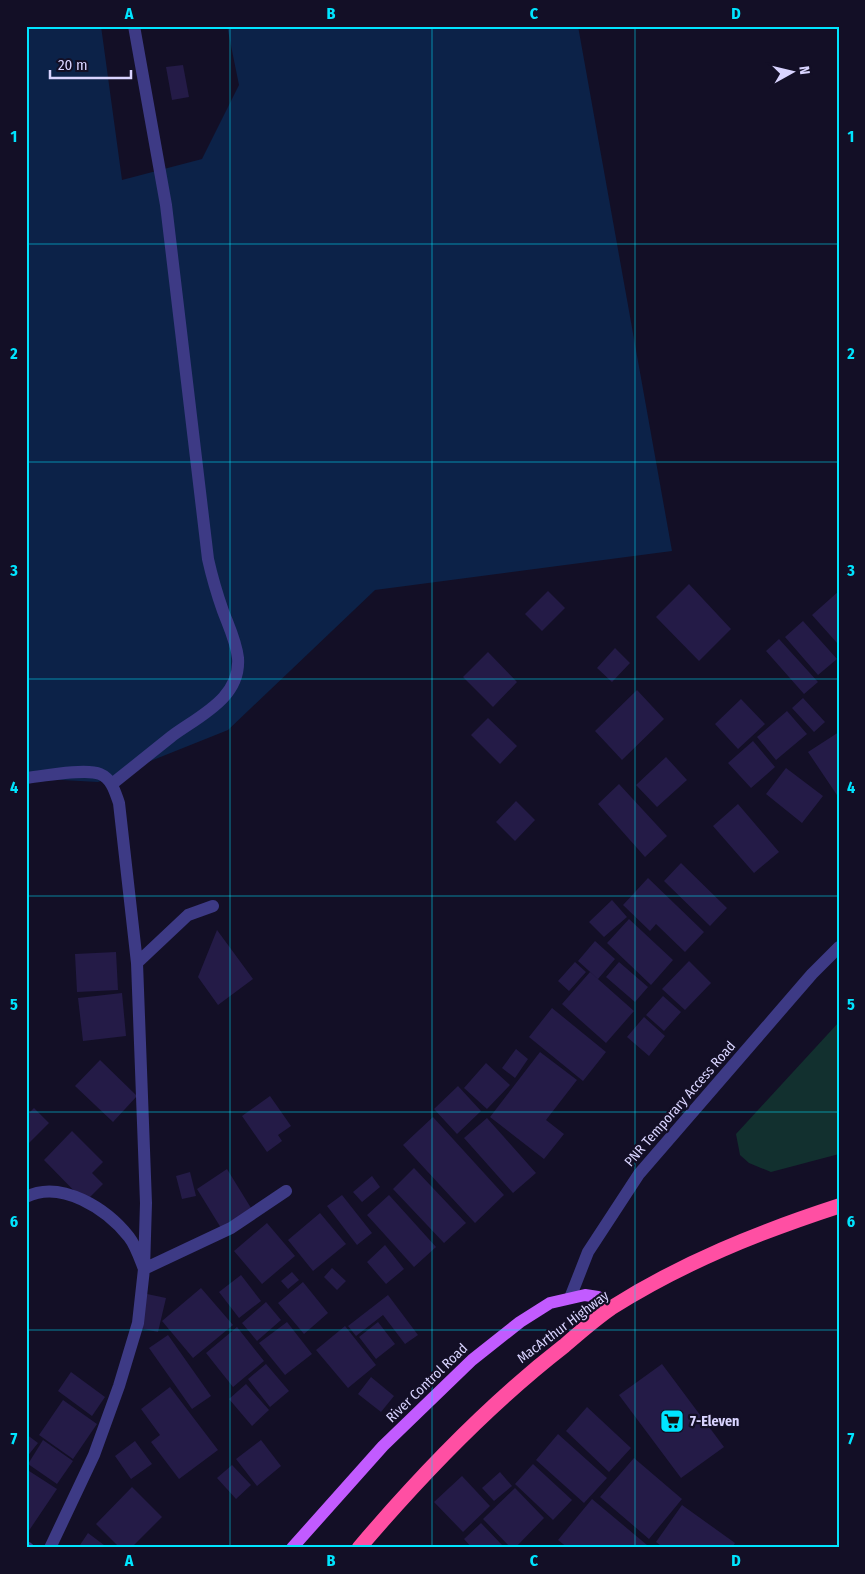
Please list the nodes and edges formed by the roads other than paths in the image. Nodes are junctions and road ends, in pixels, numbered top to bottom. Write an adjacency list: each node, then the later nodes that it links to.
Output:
1 (134, 26): 3 (street)
2 (26, 778): 3 (street)
3 (112, 784): 6 (street)
4 (213, 906): 6 (street)
5 (839, 947): 11 (street, PNR Temporary Access Road)
6 (137, 963): 10 (street)
7 (286, 1191): 10 (street)
8 (26, 1197): 10 (street)
9 (839, 1206): 12 (highway, MacArthur Highway)
10 (144, 1269): 13 (street)
11 (570, 1298): 12 (main road, River Control Road); 14 (main road, River Control Road)
12 (610, 1309): 15 (highway, MacArthur Highway)
13 (50, 1548)
14 (292, 1548)
15 (359, 1548)

